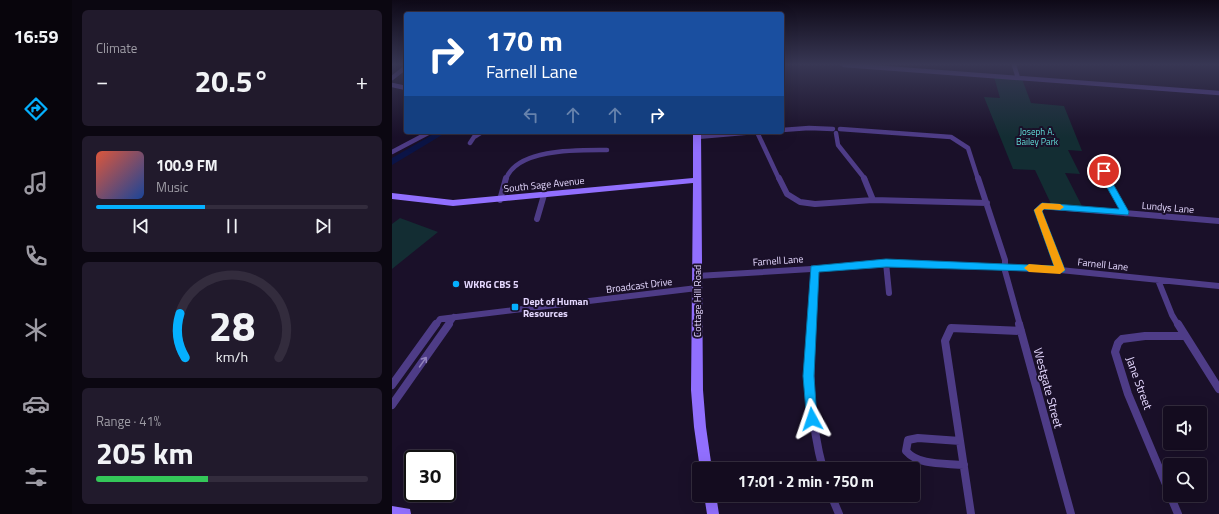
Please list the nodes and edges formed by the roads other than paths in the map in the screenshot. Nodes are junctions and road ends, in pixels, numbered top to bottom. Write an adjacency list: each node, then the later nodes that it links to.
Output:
1 (1165, 89): 2 (street)
2 (1219, 93)
3 (784, 130): 4 (street, Westgate Street)
4 (836, 130): 17 (street); 18 (street, Westgate Street)
5 (426, 134): 11 (street)
6 (479, 134): 9 (street)
7 (697, 134): 13 (street, Cottage Hill Road)
8 (757, 134): 17 (street)
9 (470, 143)
10 (606, 150): 16 (street)
11 (392, 152)
12 (1104, 171): 19 (street)
13 (697, 180): 14 (street, South Sage Avenue); 26 (street, Cottage Hill Road)
14 (544, 195): 16 (street, South Sage Avenue); 20 (street)
15 (392, 196): 16 (street, South Sage Avenue)
16 (500, 200)
17 (873, 200): 18 (street)
18 (987, 203): 23 (street, Westgate Street)
19 (1125, 212): 21 (street, Lundys Lane); 25 (street, Lundys Lane)
20 (537, 219)
21 (1219, 221)
22 (886, 263): 23 (street, Farnell Lane); 24 (street, Farnell Lane); 30 (street)
23 (1005, 267): 25 (street, Farnell Lane); 32 (street, Westgate Street)
24 (815, 268): 26 (street, Farnell Lane); 41 (street)
25 (1060, 270): 27 (street, Farnell Lane)
26 (697, 276): 29 (street, Cottage Hill Road)
27 (1158, 280): 28 (street, Farnell Lane); 33 (street)
28 (1219, 286)
29 (697, 288): 31 (street, Broadcast Drive); 40 (street, Cottage Hill Road)
30 (889, 293)
31 (454, 317): 34 (street, Broadcast Drive); 35 (street, one-way to 31)
32 (1021, 331): 39 (street); 52 (street, Westgate Street)
33 (1184, 336): 37 (street); 43 (street, Jane Street)
34 (398, 378): 35 (street); 36 (street)
35 (410, 379): 38 (street)
36 (392, 385)
37 (1219, 389)
38 (392, 405)
39 (960, 441): 42 (street); 42 (street)
40 (705, 462)
41 (821, 462)
42 (964, 464): 51 (street)
43 (1163, 478)
44 (711, 502): 49 (street)
45 (834, 502): 50 (street)
46 (1173, 502): 53 (street, Jane Street)
47 (392, 512): 48 (street)
48 (404, 514)
49 (713, 514)
50 (839, 514)
51 (971, 514)
52 (1071, 514)
53 (1178, 514)

